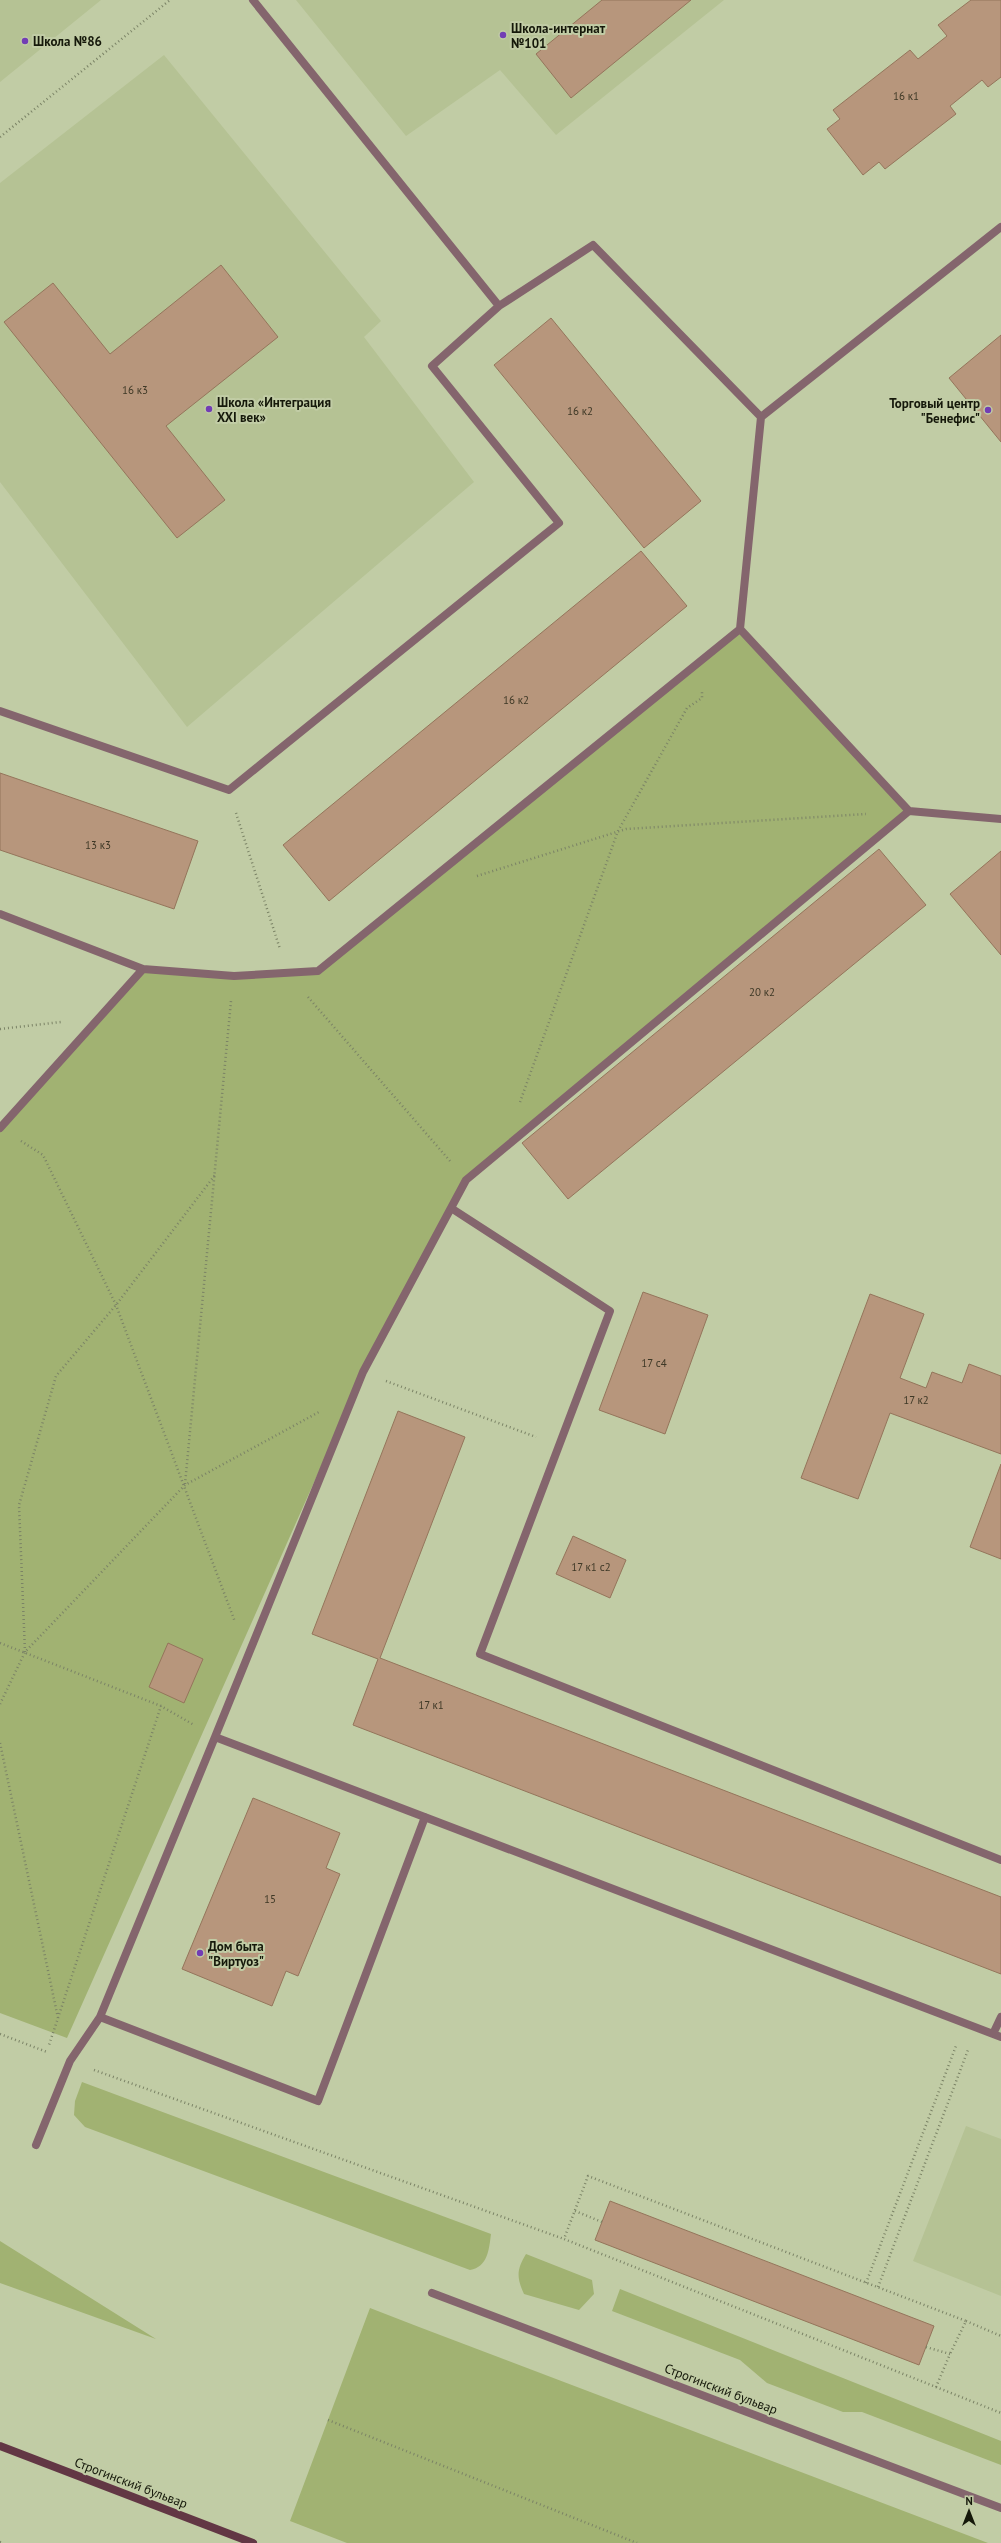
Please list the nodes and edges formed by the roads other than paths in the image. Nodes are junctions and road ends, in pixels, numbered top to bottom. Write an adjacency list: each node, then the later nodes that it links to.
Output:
1 (253, 0): 3 (street)
2 (1001, 227): 4 (street)
3 (499, 306): 4 (street); 6 (street)
4 (761, 417): 5 (street)
5 (740, 629): 7 (street); 10 (street)
6 (0, 711)
7 (909, 811): 8 (street); 12 (street)
8 (1001, 819)
9 (0, 914): 10 (street)
10 (143, 969): 11 (street)
11 (0, 1128)
12 (451, 1208): 13 (street); 15 (street)
13 (214, 1737): 14 (street); 16 (street)
14 (425, 1817): 16 (street); 18 (street)
15 (1001, 1860)
16 (100, 2017): 20 (street)
17 (1001, 2017): 18 (street)
18 (993, 2034): 19 (street)
19 (1001, 2037)
20 (36, 2145)
21 (432, 2293): 23 (street, Строгинский бульвар)
22 (0, 2446): 24 (street, Строгинский бульвар)
23 (1001, 2508)
24 (253, 2543)

